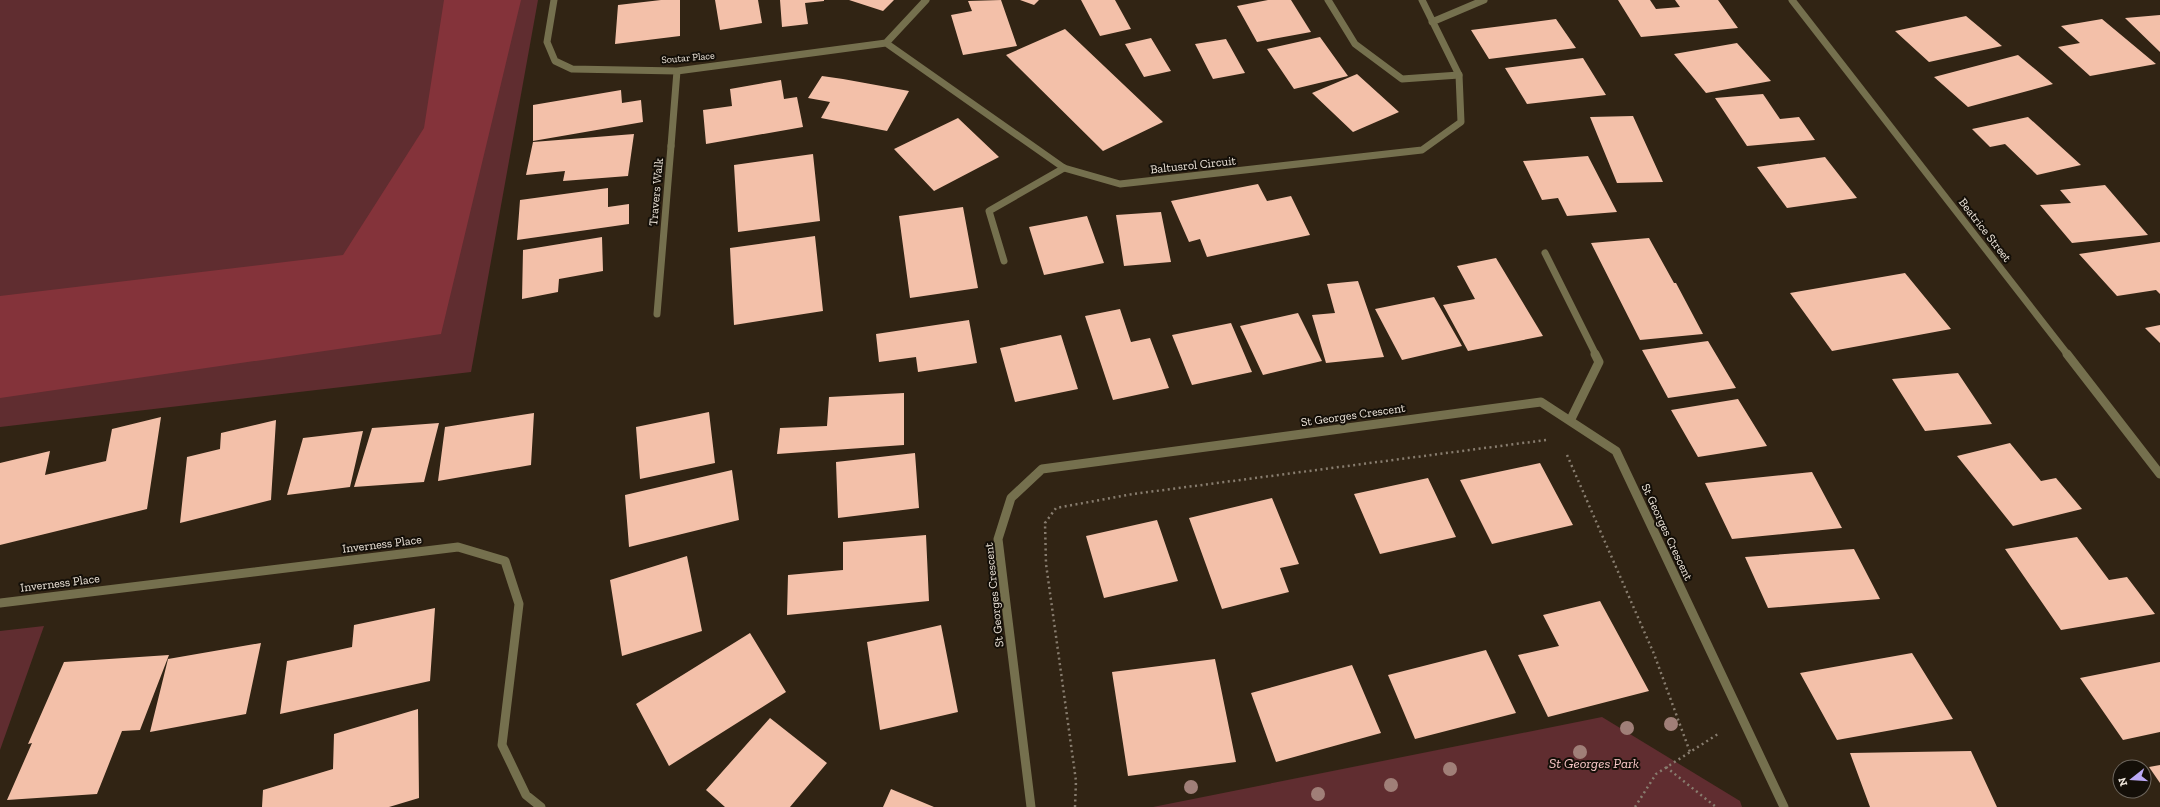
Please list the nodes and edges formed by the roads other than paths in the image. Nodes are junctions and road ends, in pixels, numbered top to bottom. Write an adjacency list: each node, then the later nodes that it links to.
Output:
1 (554, 0): 9 (street, Soutar Place)
2 (926, 0): 8 (street)
3 (1328, 0): 10 (street)
4 (1422, 0): 7 (street, Baltusrol Circuit)
5 (1484, 0): 7 (street)
6 (1792, 0): 16 (street, Beatrice Street)
7 (1432, 22): 10 (street, Baltusrol Circuit)
8 (886, 43): 9 (street, Soutar Place); 11 (street, Baltusrol Circuit)
9 (677, 71): 14 (street, Travers Walk)
10 (1459, 75): 11 (street, Baltusrol Circuit)
11 (1064, 168): 13 (street)
12 (1545, 253): 15 (street)
13 (1004, 261)
14 (656, 314)
15 (1570, 421): 19 (street, St Georges Crescent); 20 (street, St Georges Crescent)
16 (2160, 474)
17 (0, 603): 18 (street, Inverness Place)
18 (541, 807)
19 (1031, 807)
20 (1784, 807)

